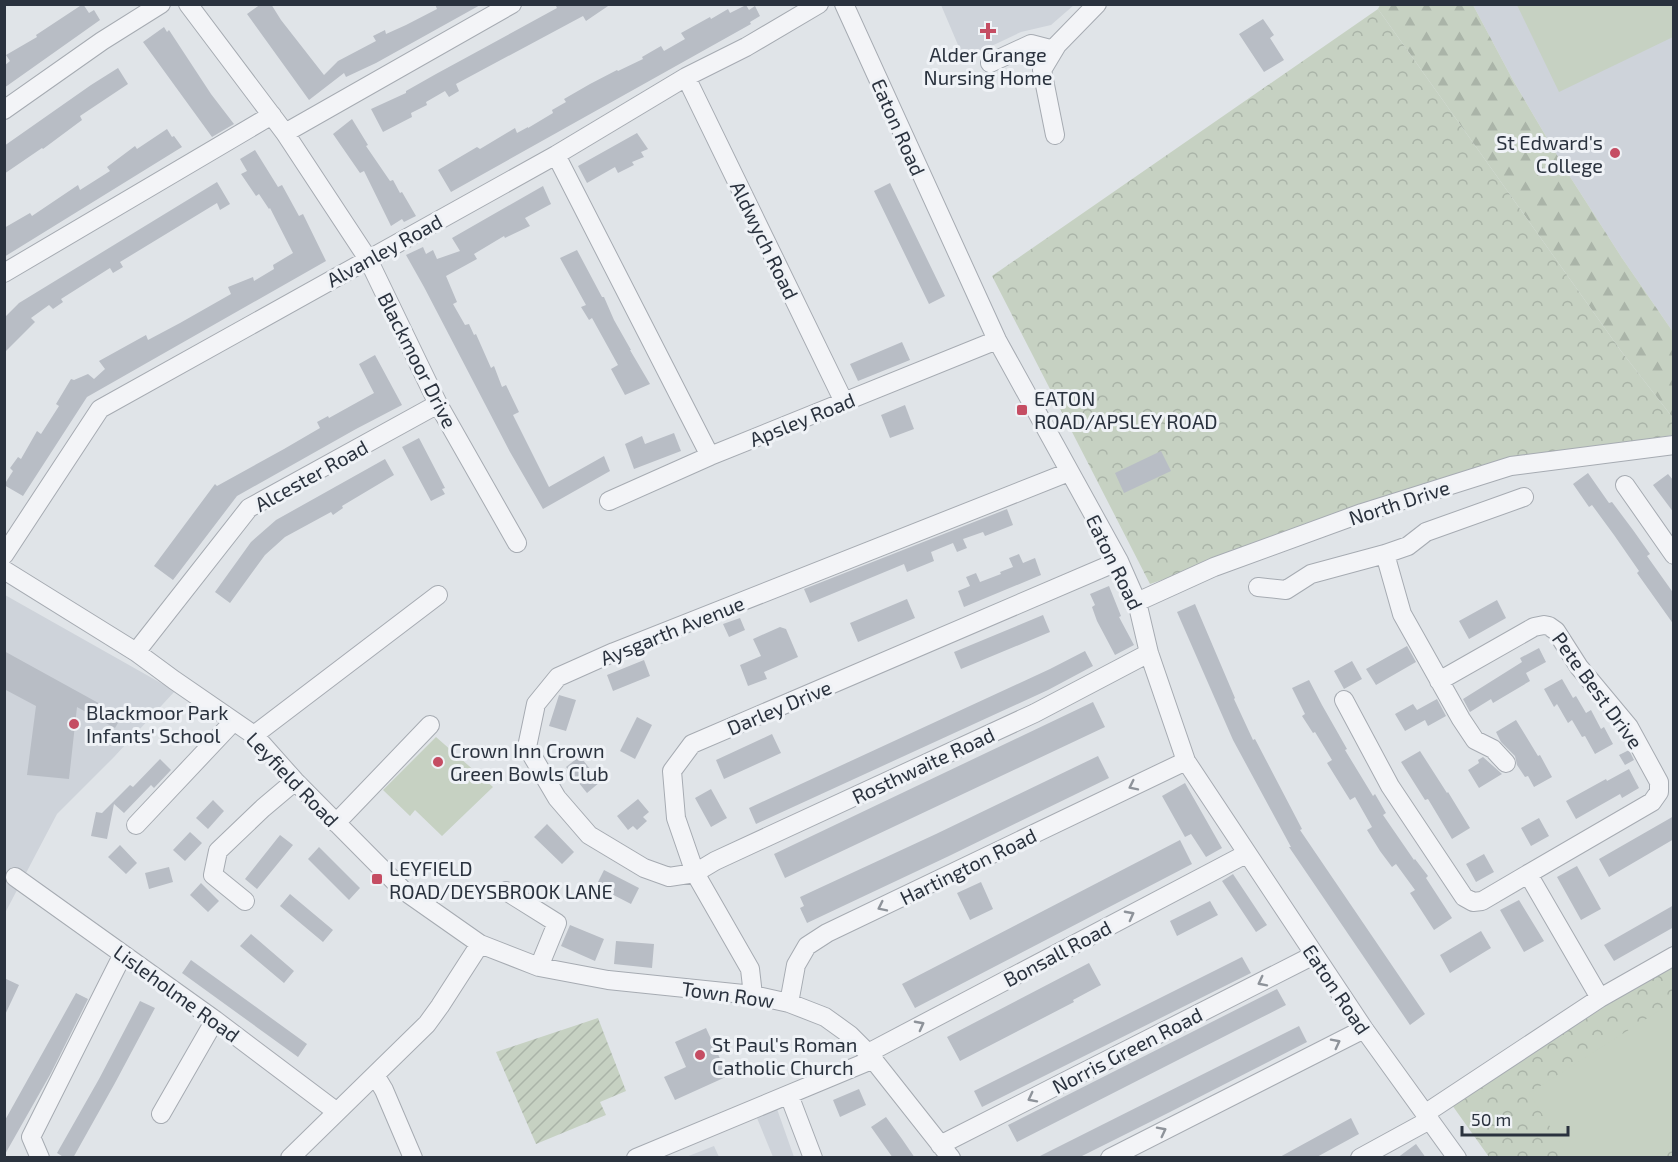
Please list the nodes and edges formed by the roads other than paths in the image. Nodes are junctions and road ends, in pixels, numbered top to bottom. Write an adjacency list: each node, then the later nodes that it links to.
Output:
1 (161, 4): 10 (street)
2 (512, 4): 12 (street)
3 (819, 4): 9 (street, Alvanley Road)
4 (844, 4): 17 (street, Eaton Road)
5 (1097, 4): 7 (street)
6 (193, 6): 11 (street, Blackmoor Drive)
7 (1054, 50): 8 (street); 13 (street)
8 (990, 63)
9 (686, 77): 14 (street, Alvanley Road); 18 (street, Aldwych Road)
10 (4, 110)
11 (272, 116): 12 (street, Blackmoor Drive); 16 (street)
12 (285, 133): 15 (street, Blackmoor Drive)
13 (1055, 135)
14 (556, 155): 15 (street, Alvanley Road); 21 (street)
15 (368, 260): 19 (street, Blackmoor Drive); 28 (street, Alvanley Road)
16 (4, 273)
17 (997, 340): 18 (street, Apsley Road); 22 (street, Eaton Road)
18 (844, 402): 21 (street, Apsley Road)
19 (438, 404): 26 (street, Blackmoor Drive); 35 (street, Alcester Road)
20 (1674, 445): 34 (street, North Drive)
21 (710, 456): 25 (street, Apsley Road)
22 (1069, 472): 30 (street, Eaton Road); 48 (street, Aysgarth Avenue)
23 (1625, 485): 29 (street)
24 (1524, 497): 27 (street)
25 (609, 501)
26 (517, 543)
27 (1385, 554): 32 (street); 37 (street)
28 (4, 555)
29 (1674, 555)
30 (1119, 561): 34 (street, Eaton Road); 48 (street, Darley Drive)
31 (4, 570): 35 (street, Leyfield Road)
32 (1258, 587)
33 (438, 594): 41 (street)
34 (1137, 602): 36 (street, Eaton Road)
35 (136, 652): 39 (street, Leyfield Road)
36 (1149, 653): 42 (street, Eaton Road); 48 (street, Rosthwaite Road)
37 (1443, 687): 43 (street); 49 (street, Pete Best Drive)
38 (1354, 707): 49 (street)
39 (233, 722): 41 (street, Leyfield Road); 46 (street)
40 (430, 725): 45 (street)
41 (254, 735): 44 (street, Leyfield Road)
42 (1186, 761): 47 (street, Eaton Road); 60 (street, Hartington Road, one-way to 60)
43 (1506, 763)
44 (295, 782): 45 (street, Leyfield Road); 52 (street)
45 (336, 823): 53 (street, Leyfield Road)
46 (135, 825)
47 (1246, 854): 55 (street, Eaton Road); 63 (street, Bonsall Road, one-way to 47)
48 (695, 873): 58 (street, Darley Drive)
49 (1528, 874): 59 (street)
50 (15, 877): 54 (street, Lisleholme Road)
51 (506, 891): 57 (street)
52 (244, 901)
53 (480, 944): 57 (street, Town Row); 64 (street)
54 (123, 954): 61 (street, Lisleholme Road); 70 (street)
55 (1314, 955): 62 (street, Eaton Road); 69 (street, Norris Green Road, one-way to 69)
56 (1674, 956): 59 (street)
57 (539, 967): 58 (street, Town Row)
58 (753, 995): 60 (street, Town Row)
59 (1600, 998): 68 (street)
60 (789, 1003): 63 (street, Town Row)
61 (215, 1020): 66 (street, Lisleholme Road); 67 (street)
62 (1364, 1029): 68 (street, Eaton Road); 75 (street, one-way to 62)
63 (871, 1056): 65 (street, Bonsall Road); 69 (street, Town Row)
64 (375, 1075): 66 (street); 72 (street)
65 (789, 1095): 73 (street, Bonsall Road); 74 (street)
66 (337, 1112): 71 (street)
67 (161, 1114)
68 (1428, 1118): 76 (street); 77 (street, Eaton Road)
69 (945, 1151)
70 (40, 1158)
71 (290, 1158)
72 (413, 1158)
73 (636, 1158)
74 (813, 1158)
75 (1110, 1158)
76 (1360, 1158)
77 (1457, 1158)

